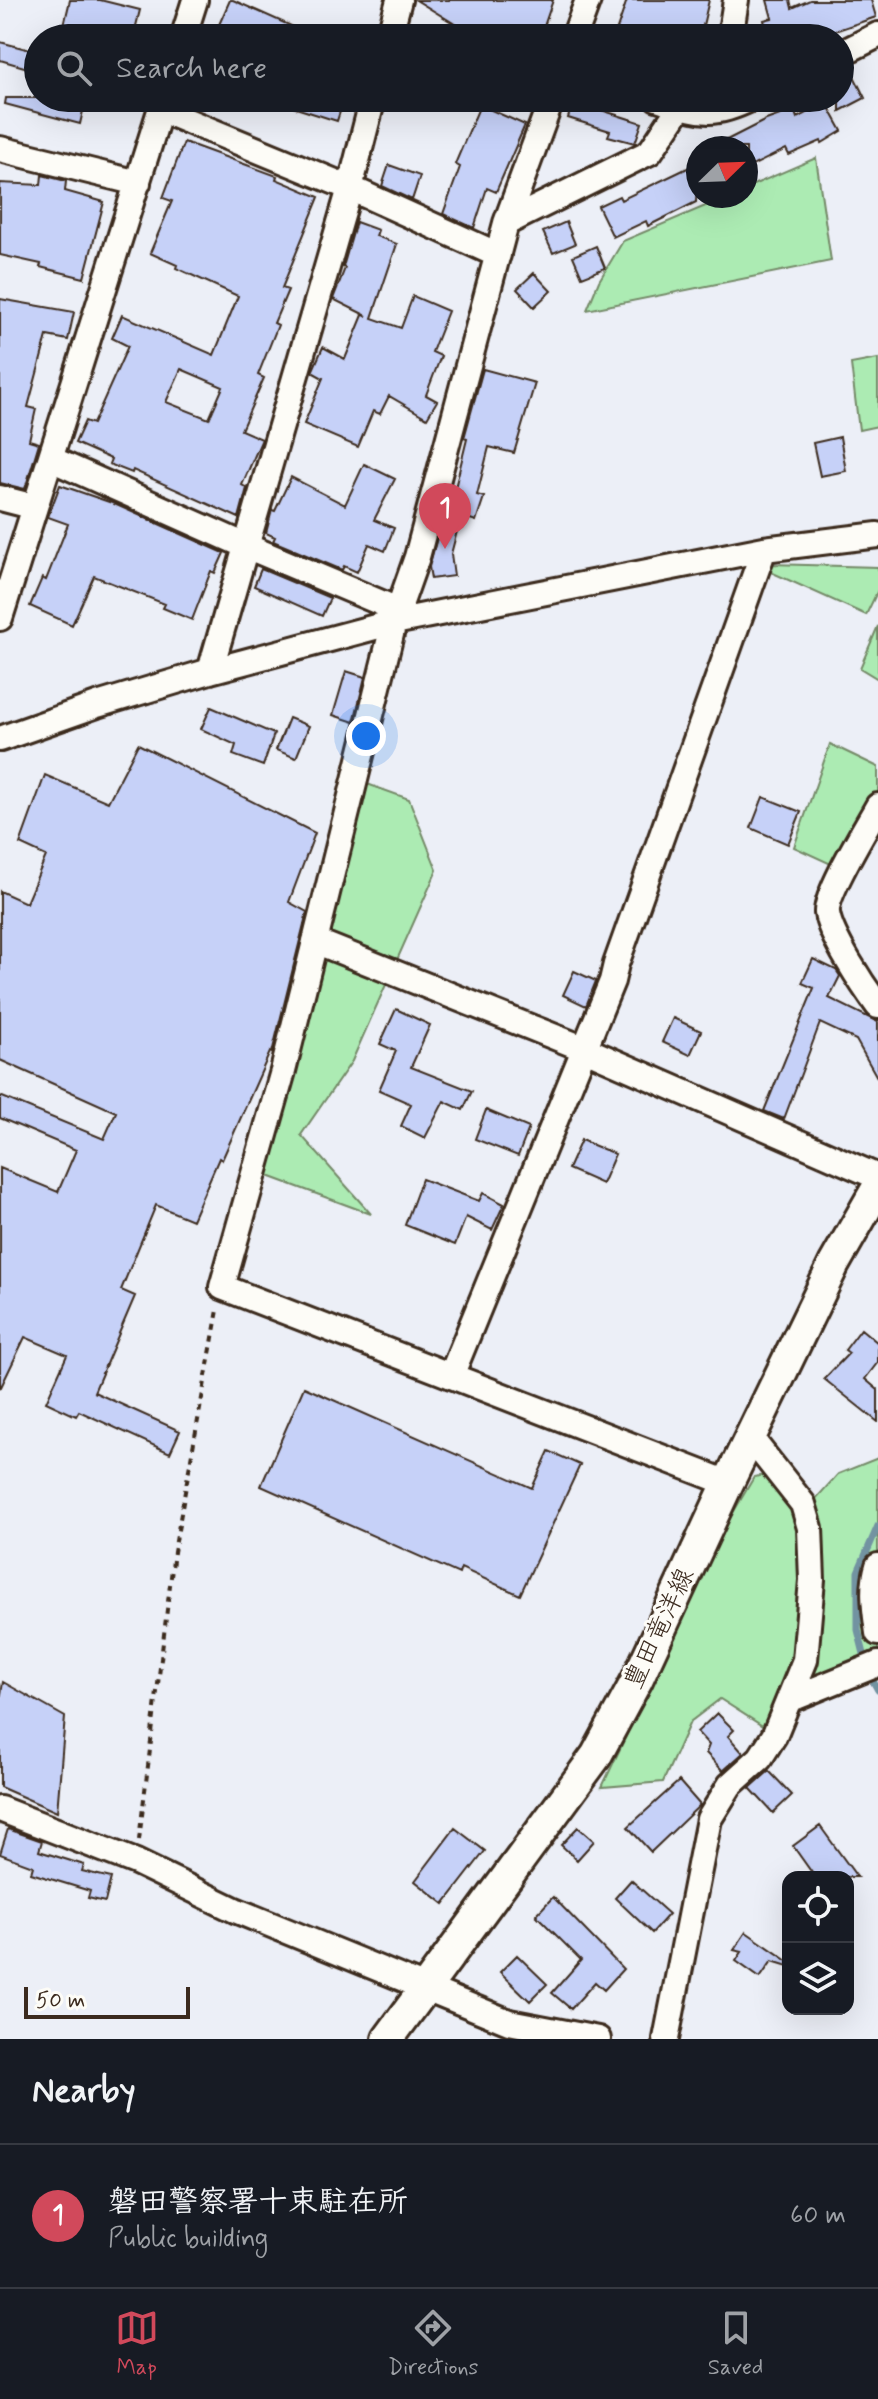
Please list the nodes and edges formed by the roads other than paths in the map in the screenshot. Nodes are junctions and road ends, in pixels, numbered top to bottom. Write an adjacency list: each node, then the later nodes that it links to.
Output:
1 (195, 0): 5 (street)
2 (399, 0): 6 (street)
3 (588, 0): 7 (street)
4 (736, 0): 8 (street)
5 (187, 24)
6 (393, 24)
7 (579, 24)
8 (732, 24)
9 (878, 35): 10 (street)
10 (854, 47)
11 (160, 112): 17 (street)
12 (180, 112): 18 (street)
13 (369, 112): 18 (street)
14 (547, 112): 19 (street)
15 (668, 112): 19 (street)
16 (0, 149): 17 (street)
17 (138, 183): 21 (street)
18 (350, 188): 20 (street); 25 (street)
19 (506, 223): 20 (street)
20 (498, 255): 27 (street)
21 (51, 459): 23 (street); 25 (street)
22 (0, 498): 23 (street)
23 (35, 507): 28 (street)
24 (878, 535): 26 (street)
25 (246, 546): 27 (street); 29 (street)
26 (764, 549): 27 (street); 34 (street)
27 (396, 616): 29 (street); 32 (street)
28 (0, 618)
29 (210, 671): 30 (street)
30 (0, 739)
31 (878, 806): 33 (street)
32 (315, 941): 34 (street); 37 (street)
33 (878, 1006)
34 (585, 1049): 35 (street); 37 (street)
35 (878, 1177)
36 (878, 1187): 38 (main road, 豊田竜洋線)
37 (451, 1376): 39 (street)
38 (750, 1437): 39 (main road, 豊田竜洋線); 43 (street)
39 (728, 1483): 45 (main road, 豊田竜洋線)
40 (878, 1566): 41 (street)
41 (878, 1633)
42 (878, 1664): 43 (street)
43 (789, 1700): 48 (street)
44 (0, 1809): 45 (street)
45 (428, 1987): 46 (main road, 豊田竜洋線); 47 (street)
46 (388, 2039)
47 (598, 2039)
48 (666, 2039)

